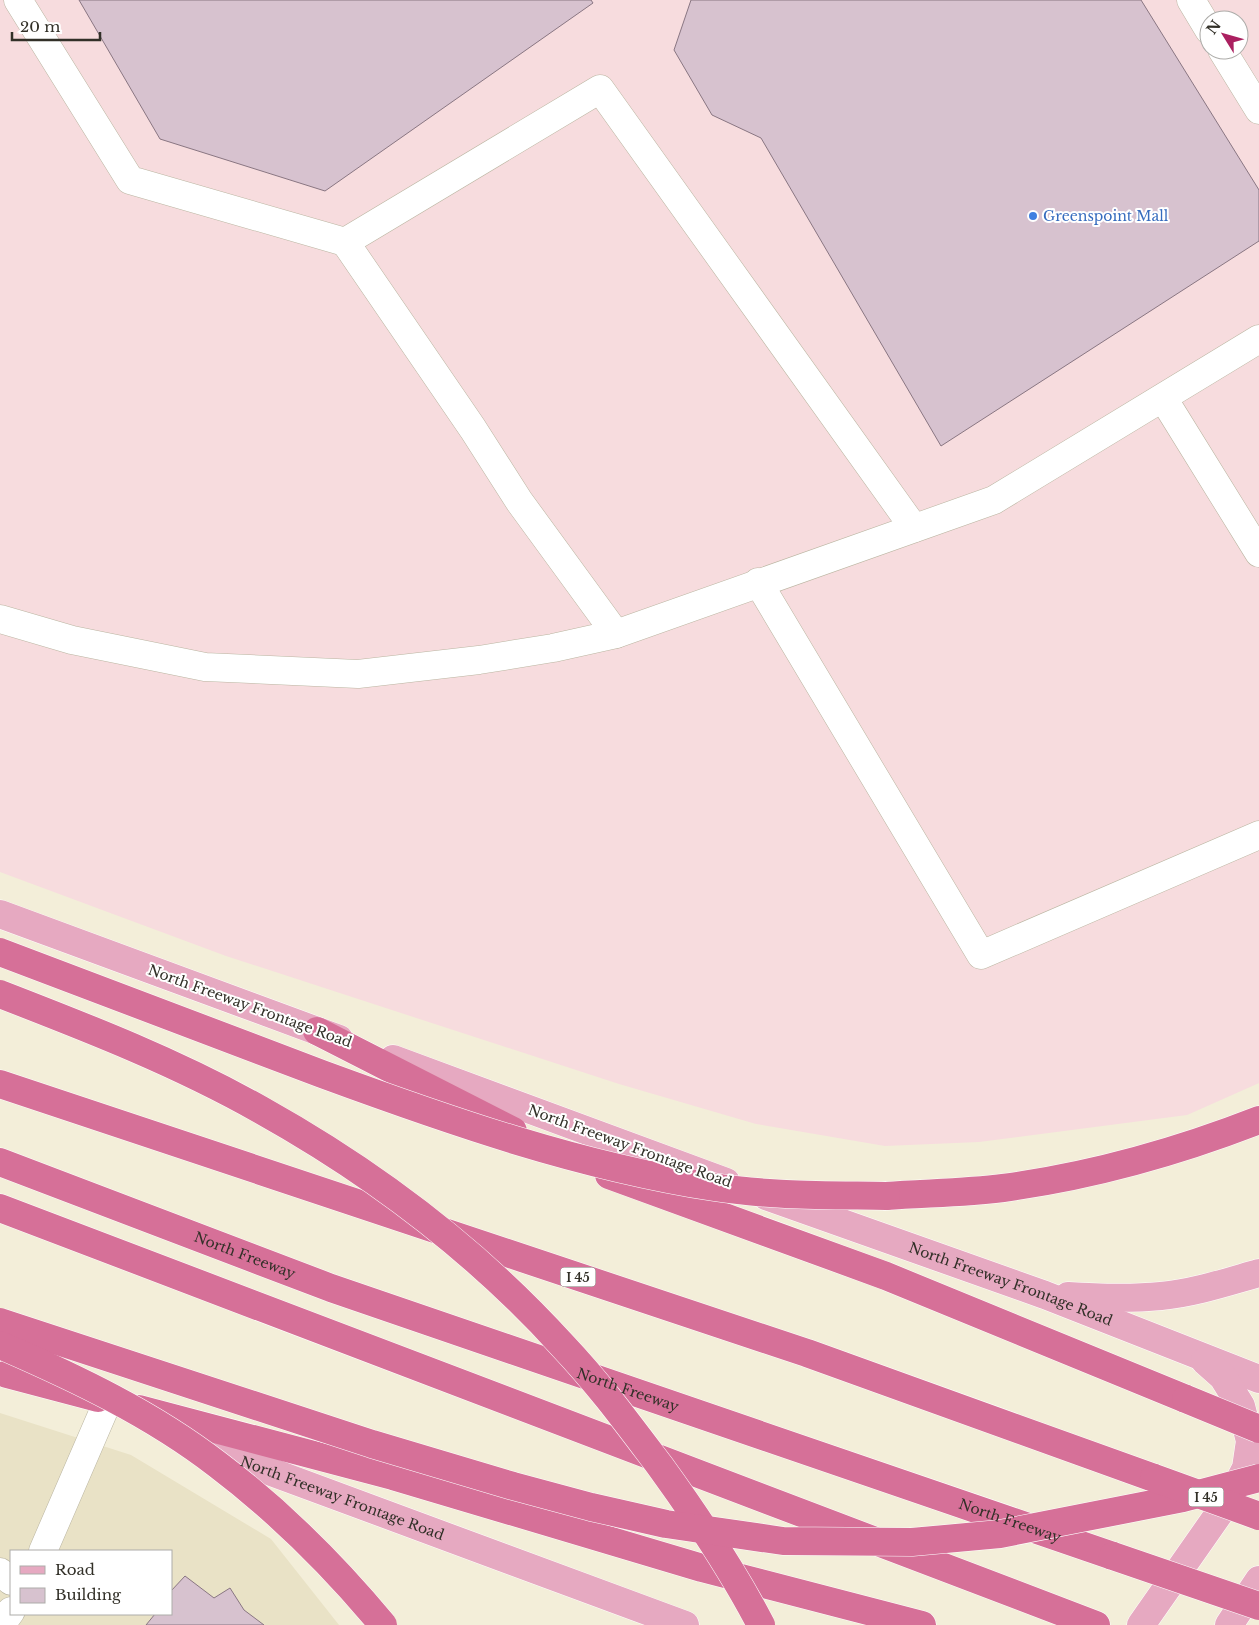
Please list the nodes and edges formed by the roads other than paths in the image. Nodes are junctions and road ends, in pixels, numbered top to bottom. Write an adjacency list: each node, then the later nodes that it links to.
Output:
1 (18, 0): 6 (lane)
2 (1190, 0): 3 (lane)
3 (1199, 14)
4 (1228, 60): 5 (lane)
5 (1259, 110)
6 (345, 242): 9 (lane); 13 (lane)
7 (1259, 339): 8 (lane)
8 (1164, 398): 9 (lane); 10 (lane)
9 (914, 528): 11 (lane)
10 (1259, 553)
11 (758, 582): 13 (lane); 14 (lane)
12 (0, 618): 13 (lane)
13 (616, 634)
14 (1259, 835)
15 (0, 914): 18 (main road, North Freeway Frontage Road)
16 (0, 952): 20 (highway, bridge)
17 (0, 994): 44 (highway, bridge)
18 (317, 1031): 24 (main road, North Freeway Frontage Road); 31 (highway, bridge)
19 (0, 1084): 33 (highway, I 45, bridge)
20 (1259, 1120)
21 (0, 1162): 37 (highway, North Freeway, bridge)
22 (0, 1208): 39 (highway)
23 (1259, 1274): 24 (main road)
24 (1044, 1295): 27 (main road, North Freeway Frontage Road)
25 (0, 1322): 32 (highway, bridge)
26 (0, 1345): 41 (highway, bridge)
27 (1194, 1352): 29 (main road, North Freeway Frontage Road); 46 (main road)
28 (4, 1373): 30 (main road, North Freeway Frontage Road); 45 (highway)
29 (1259, 1380)
30 (104, 1410): 34 (lane); 36 (main road, North Freeway Frontage Road)
31 (1259, 1428)
32 (1259, 1478)
33 (1259, 1516)
34 (43, 1550)
35 (1259, 1580): 47 (main road)
36 (577, 1586): 42 (main road); 43 (main road, North Freeway Frontage Road)
37 (1259, 1606)
38 (10, 1612): 40 (lane)
39 (1086, 1621)
40 (1, 1625)
41 (383, 1625)
42 (635, 1625)
43 (685, 1625)
44 (761, 1625)
45 (922, 1625)
46 (1141, 1625)
47 (1229, 1625)

